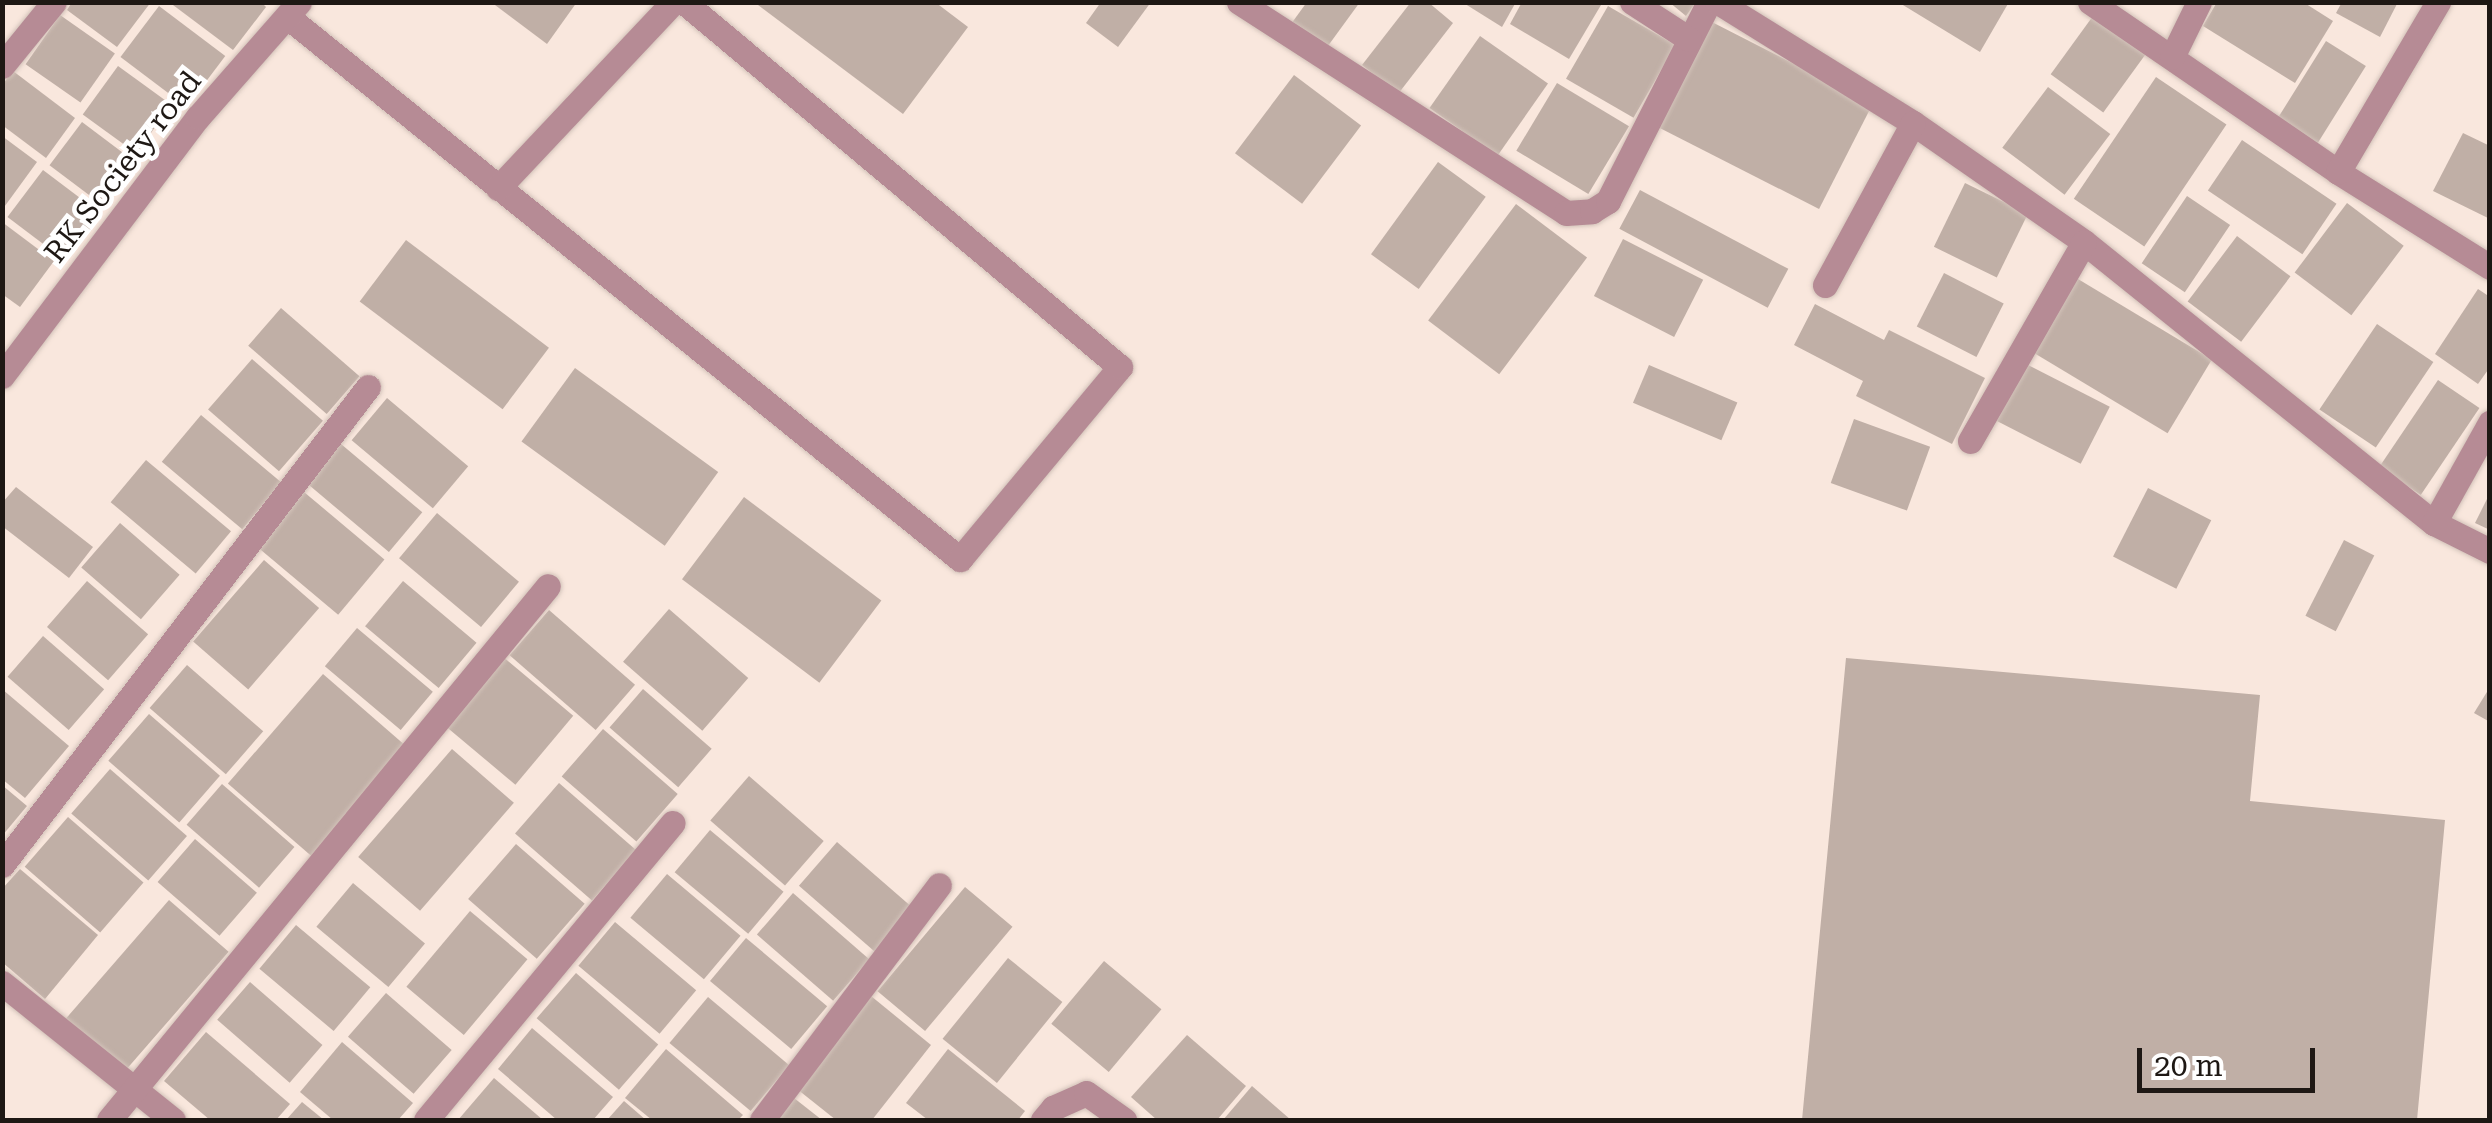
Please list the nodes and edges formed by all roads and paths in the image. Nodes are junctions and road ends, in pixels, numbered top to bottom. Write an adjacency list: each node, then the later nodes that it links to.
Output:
1 (54, 2): 14 (street)
2 (673, 2): 17 (street)
3 (684, 2): 17 (street)
4 (1238, 2): 12 (street)
5 (1632, 2): 12 (street)
6 (1709, 2): 12 (street)
7 (1718, 2): 15 (street)
8 (2090, 2): 13 (street)
9 (2199, 2): 13 (street)
10 (2438, 2): 16 (street)
11 (294, 10): 17 (street); 21 (street, RK Society road)
12 (1689, 39)
13 (2172, 57): 16 (street)
14 (2, 66)
15 (1914, 123): 18 (street); 20 (street)
16 (2338, 172): 19 (street)
17 (498, 188)
18 (2084, 242): 24 (street); 25 (street)
19 (2490, 267)
20 (1826, 286)
21 (2, 376)
22 (368, 386): 29 (street)
23 (2490, 423): 25 (street)
24 (1970, 441)
25 (2434, 523): 26 (street)
26 (2490, 551)
27 (548, 586): 32 (street)
28 (673, 823): 35 (street)
29 (2, 865)
30 (939, 886): 36 (street)
31 (2, 983): 32 (street)
32 (134, 1089): 33 (street); 34 (street)
33 (109, 1120)
34 (173, 1120)
35 (426, 1120)
36 (762, 1120)
37 (1043, 1120): 38 (street)
38 (1124, 1120)

